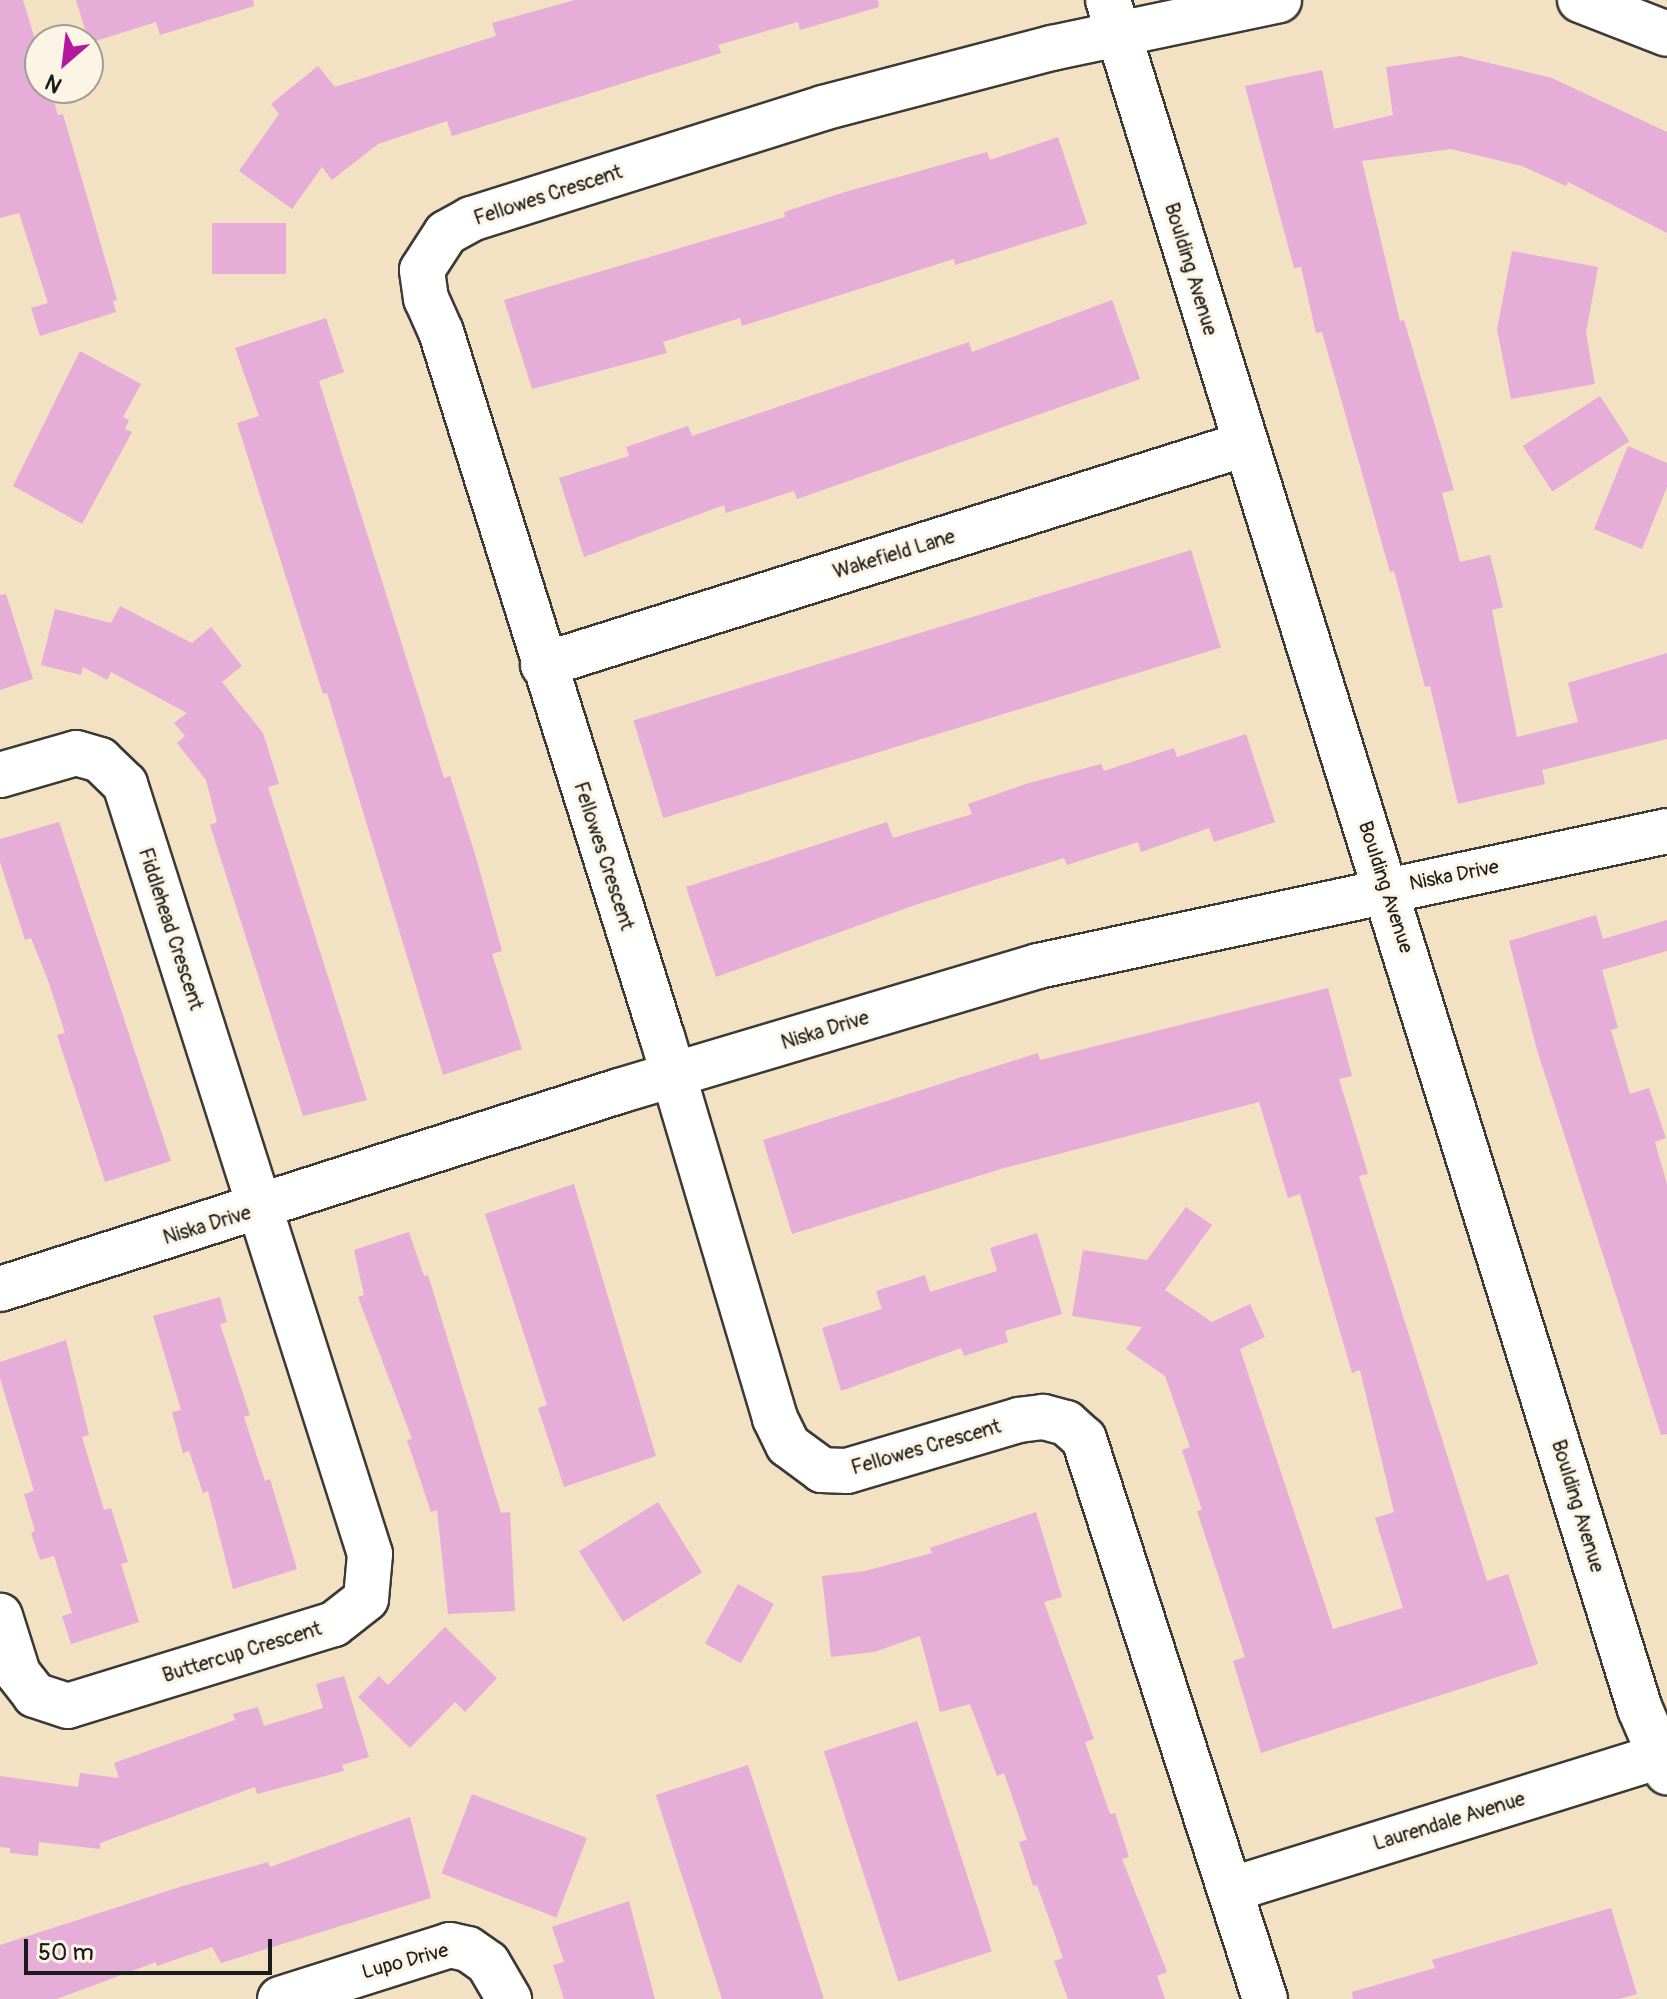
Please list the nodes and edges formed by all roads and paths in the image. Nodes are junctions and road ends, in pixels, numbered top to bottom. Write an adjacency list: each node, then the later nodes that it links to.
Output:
1 (1279, 0): 3 (street, Fellowes Crescent)
2 (1580, 0): 4 (street)
3 (1112, 16): 5 (street, Boulding Avenue); 6 (street, Fellowes Crescent)
4 (1667, 34)
5 (1245, 444): 6 (street, Wakefield Lane); 9 (street, Boulding Avenue)
6 (543, 665): 10 (street, Fellowes Crescent)
7 (0, 775): 11 (street, Fiddlehead Crescent)
8 (1667, 831): 9 (street, Niska Drive)
9 (1387, 888): 10 (street, Niska Drive); 14 (street, Boulding Avenue)
10 (674, 1076): 11 (street, Niska Drive); 15 (street, Fellowes Crescent)
11 (260, 1208): 12 (street, Niska Drive); 13 (street, Buttercup Crescent)
12 (0, 1289)
13 (0, 1616)
14 (1665, 1760): 15 (street, Laurendale Avenue)
15 (1230, 1890): 18 (street, Fellowes Crescent)
16 (280, 1999): 17 (street, Lupo Drive)
17 (509, 1999)
18 (1265, 1999)

